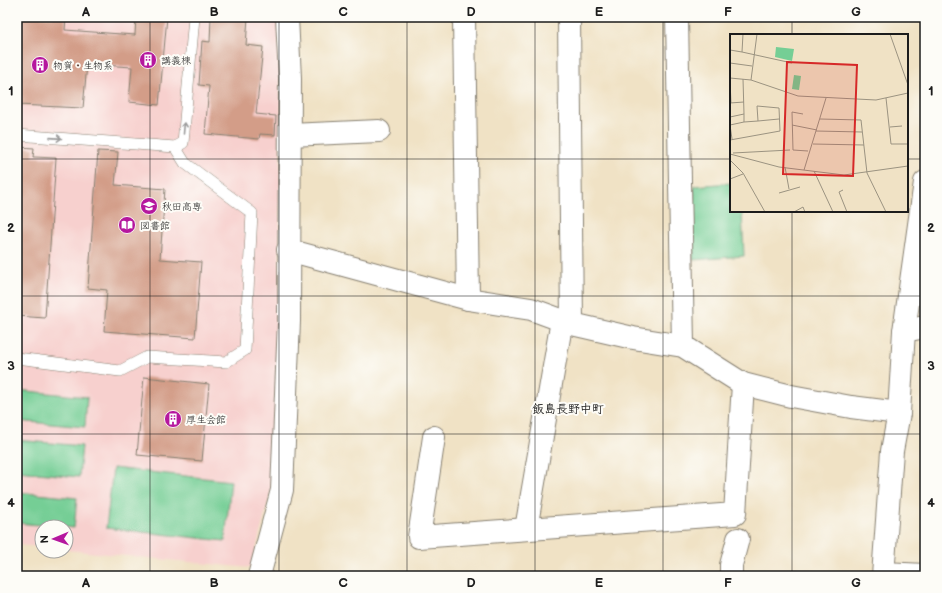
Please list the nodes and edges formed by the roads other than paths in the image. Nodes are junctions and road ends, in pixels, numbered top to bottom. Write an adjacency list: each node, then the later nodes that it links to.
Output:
1 (194, 17): 9 (lane, one-way to 1)
2 (287, 17): 7 (street)
3 (464, 17): 12 (street)
4 (569, 17): 13 (street)
5 (677, 17): 15 (street)
6 (379, 131): 7 (street)
7 (290, 135): 11 (street)
8 (17, 136): 9 (lane, one-way to 9)
9 (176, 147): 16 (lane)
10 (925, 182): 14 (street)
11 (288, 250): 12 (street); 24 (street)
12 (468, 298): 13 (street)
13 (567, 322): 15 (street); 20 (street)
14 (915, 329): 18 (street)
15 (683, 346): 17 (street)
16 (17, 358)
17 (743, 384): 18 (street); 20 (street)
18 (899, 413): 22 (street)
19 (434, 437): 20 (street)
20 (526, 529)
21 (738, 539): 25 (street)
22 (883, 575): 23 (street)
23 (925, 575)
24 (259, 576)
25 (732, 576)

